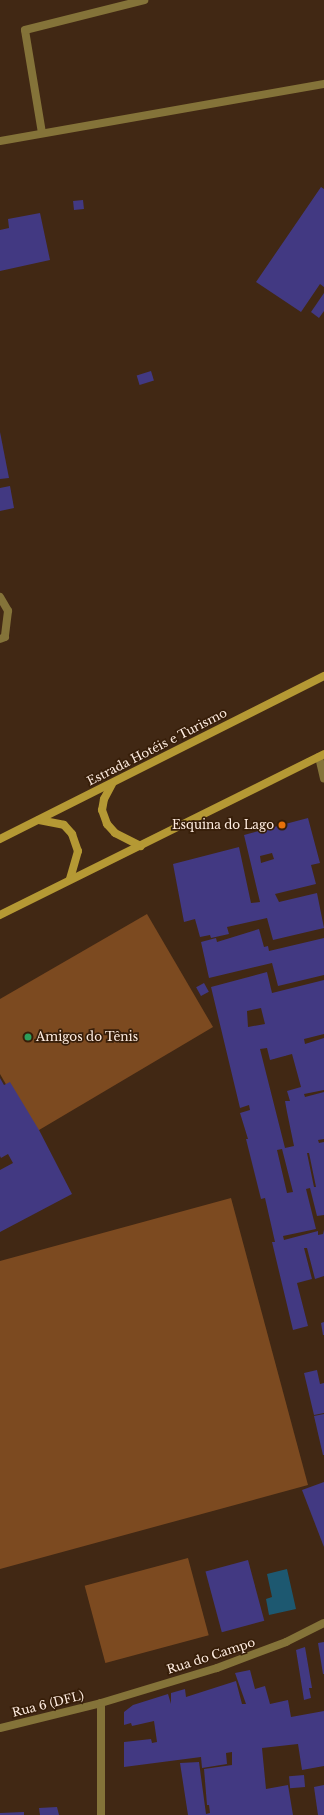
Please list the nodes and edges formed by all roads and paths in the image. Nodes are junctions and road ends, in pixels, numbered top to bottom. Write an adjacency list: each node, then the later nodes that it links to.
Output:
1 (144, 0): 3 (street)
2 (324, 84): 3 (street)
3 (42, 133): 4 (street)
4 (0, 141)
5 (0, 597): 6 (street)
6 (0, 638)
7 (324, 676): 10 (main road, Estrada Hotéis e Turismo)
8 (321, 756): 9 (street); 13 (main road)
9 (324, 778)
10 (112, 784): 11 (main road, Estrada Hotéis e Turismo); 13 (main road)
11 (38, 820): 12 (main road, Estrada Hotéis e Turismo); 14 (main road)
12 (0, 839)
13 (141, 846): 14 (main road)
14 (70, 879): 15 (main road)
15 (0, 915)
16 (324, 1623): 17 (street, Rua do Campo)
17 (101, 1703): 18 (street, Rua 6 (DFL)); 19 (street)
18 (0, 1728)
19 (101, 1815)

